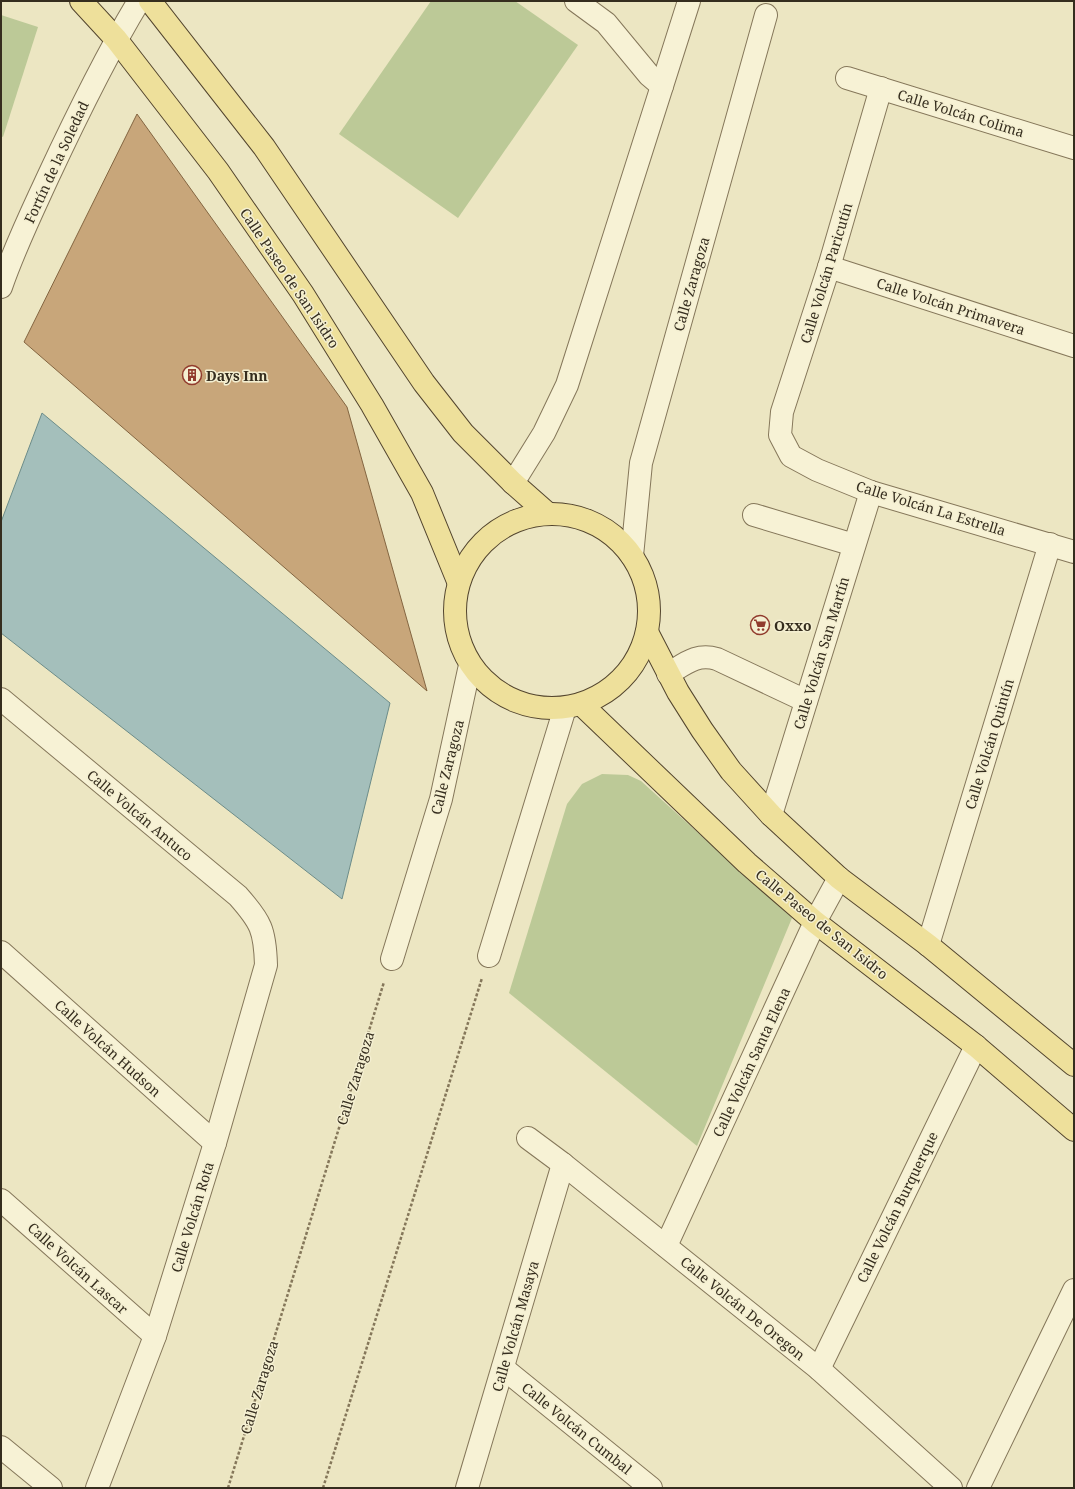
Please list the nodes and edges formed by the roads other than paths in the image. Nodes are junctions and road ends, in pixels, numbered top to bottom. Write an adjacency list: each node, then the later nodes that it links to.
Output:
1 (81, 1): 7 (main road, Calle Paseo de San Isidro)
2 (139, 1): 7 (street, Fortín de la Soledad)
3 (150, 1): 16 (main road)
4 (576, 1): 9 (street)
5 (689, 1): 9 (street)
6 (766, 15): 23 (street, Calle Zaragoza)
7 (116, 39): 13 (street, Fortín de la Soledad); 24 (main road, Calle Paseo de San Isidro)
8 (847, 78): 10 (street, Calle Volcán Colima)
9 (662, 86): 16 (street)
10 (881, 88): 11 (street, Calle Volcán Colima); 12 (street, Calle Volcán Paricutín)
11 (1074, 148)
12 (829, 267): 14 (street, Calle Volcán Primavera); 15 (street, Calle Volcán Paricutín)
13 (1, 287)
14 (1074, 346)
15 (791, 456): 17 (street, Calle Volcán La Estrella)
16 (513, 482): 18 (main road)
17 (871, 492): 20 (street, Calle Volcán La Estrella); 21 (street, Calle Volcán San Martín)
18 (547, 513): 23 (main road); 24 (main road)
19 (754, 515): 21 (street)
20 (1050, 544): 22 (street, Calle Volcán La Estrella); 35 (street, Calle Volcán Quintín)
21 (854, 545): 29 (street, Calle Volcán San Martín)
22 (1074, 552)
23 (632, 556): 25 (main road)
24 (458, 580): 26 (main road)
25 (647, 632): 27 (main road); 30 (main road)
26 (470, 665): 30 (main road); 38 (street, Calle Zaragoza)
27 (668, 674): 29 (street); 31 (main road)
28 (1, 699): 34 (street, Calle Volcán Antuco)
29 (806, 702): 31 (street, Calle Volcán San Martín)
30 (573, 706): 33 (main road, Calle Paseo de San Isidro); 37 (street)
31 (771, 815): 32 (main road)
32 (839, 878): 33 (street, Calle Volcán Santa Elena); 35 (main road)
33 (816, 922): 39 (main road, Calle Paseo de San Isidro); 46 (street, Calle Volcán Santa Elena)
34 (266, 941): 43 (street, Calle Volcán Rota)
35 (928, 944): 40 (main road)
36 (1, 952): 43 (street, Calle Volcán Hudson)
37 (489, 956)
38 (392, 959)
39 (976, 1046): 41 (main road, Calle Paseo de San Isidro); 50 (street, Calle Volcán Burquerque)
40 (1074, 1065)
41 (1074, 1130)
42 (528, 1138): 44 (street, Calle Volcán De Oregon)
43 (215, 1144): 48 (street, Calle Volcán Rota)
44 (563, 1164): 46 (street, Calle Volcán De Oregon); 49 (street, Calle Volcán Masaya)
45 (1, 1200): 48 (street, Calle Volcán Lascar)
46 (666, 1246): 50 (street, Calle Volcán De Oregon)
47 (1074, 1290): 57 (street)
48 (155, 1336): 53 (street, Calle Volcán Rota)
49 (503, 1368): 54 (street, Calle Volcán Masaya); 55 (street, Calle Volcán Cumbal)
50 (819, 1369): 56 (street, Calle Volcán De Oregon)
51 (1, 1446): 52 (street)
52 (51, 1488)
53 (97, 1488)
54 (467, 1488)
55 (650, 1488)
56 (951, 1488)
57 (978, 1488)

